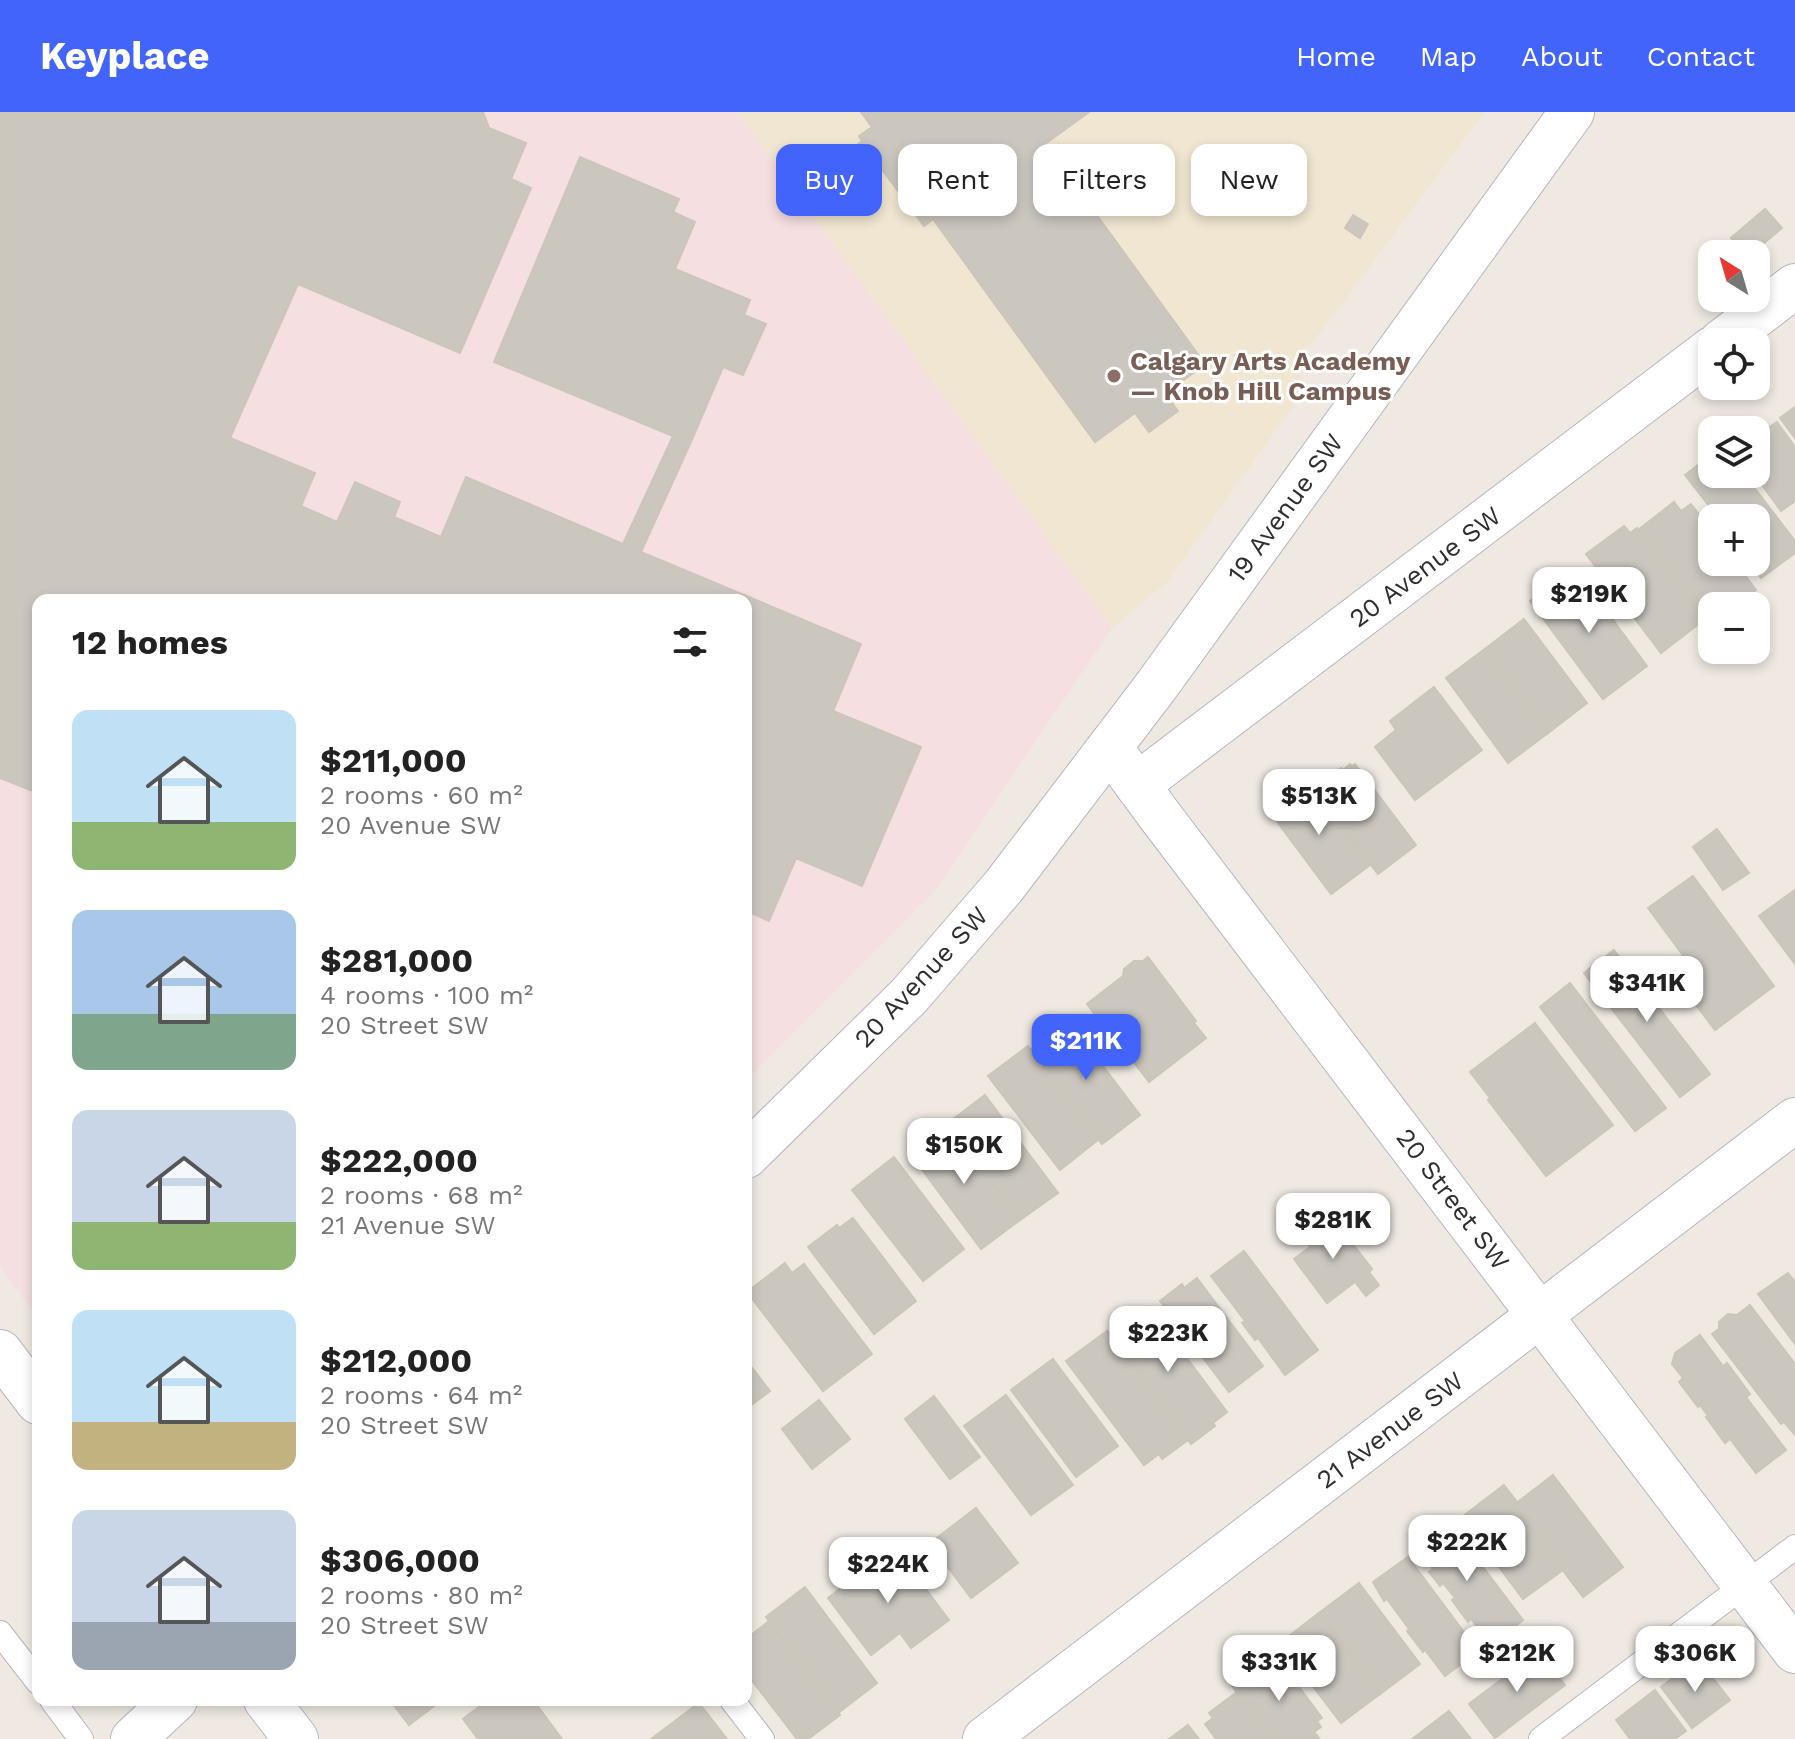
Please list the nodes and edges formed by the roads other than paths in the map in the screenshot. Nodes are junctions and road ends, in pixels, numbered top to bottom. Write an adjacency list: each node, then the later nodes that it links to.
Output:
1 (1572, 112): 5 (street, 19 Avenue SW)
2 (1795, 286): 3 (street)
3 (1740, 328)
4 (1698, 360): 6 (street, 20 Avenue SW)
5 (1110, 748): 6 (street, 20 Street SW); 8 (street, 20 Avenue SW)
6 (1137, 785): 9 (street, 20 Street SW)
7 (1795, 1120): 9 (street, 21 Avenue SW)
8 (752, 1150)
9 (1540, 1315): 13 (street, 20 Street SW); 25 (street, 21 Avenue SW)
10 (0, 1352): 11 (street)
11 (32, 1394)
12 (1795, 1547): 13 (lane)
13 (1745, 1585): 15 (street, 20 Street SW); 26 (lane)
14 (0, 1633): 16 (lane)
15 (1795, 1651)
16 (32, 1674)
17 (56, 1706): 21 (lane)
18 (169, 1706): 22 (street)
19 (271, 1706): 23 (street)
20 (737, 1706): 24 (lane)
21 (81, 1739)
22 (133, 1739)
23 (296, 1739)
24 (762, 1739)
25 (985, 1739)
26 (1541, 1739)

